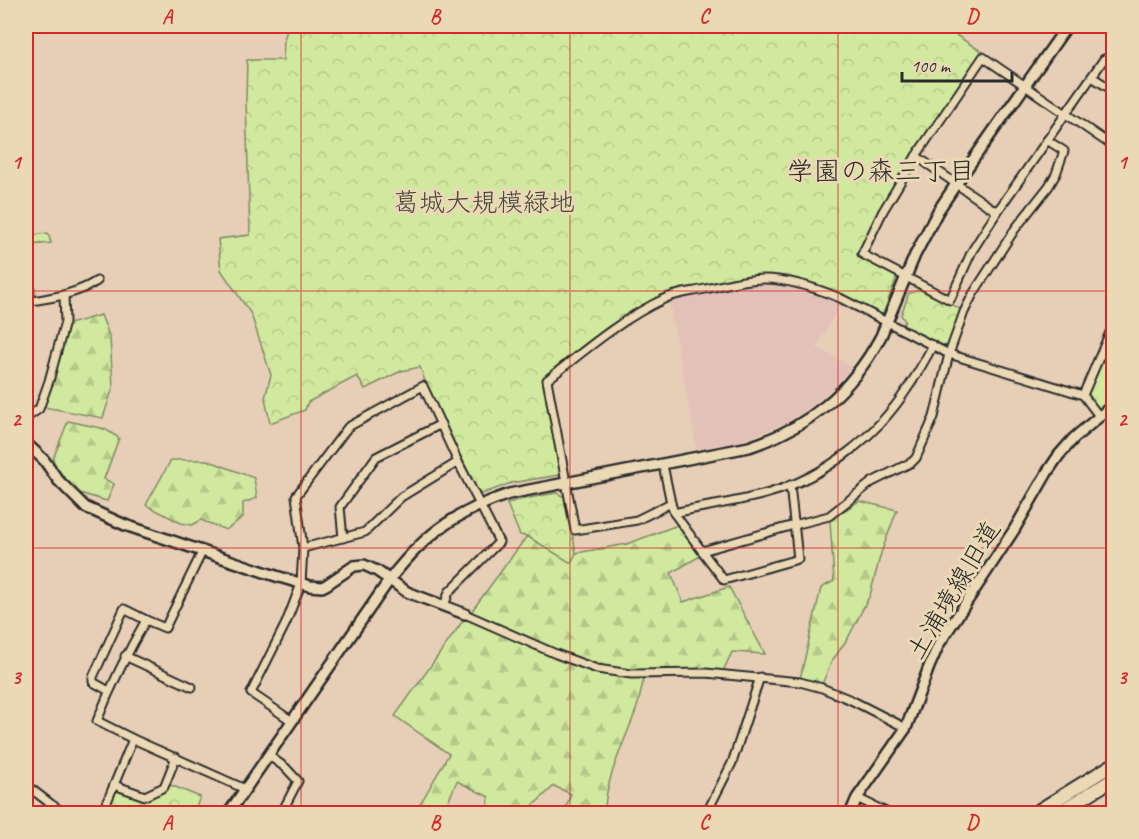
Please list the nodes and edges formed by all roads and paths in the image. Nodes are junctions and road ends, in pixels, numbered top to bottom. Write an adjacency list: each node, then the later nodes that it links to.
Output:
1 (1067, 26): 4 (street)
2 (1113, 56): 3 (street)
3 (1092, 77): 5 (street); 6 (street)
4 (1025, 86): 6 (street); 9 (street); 10 (street)
5 (1113, 91)
6 (1065, 114): 7 (street); 8 (street)
7 (1047, 140): 11 (street); 19 (street)
8 (1113, 147)
9 (916, 156): 10 (street); 12 (street)
10 (956, 184): 11 (street); 12 (street)
11 (997, 212): 12 (street)
12 (906, 277): 16 (street)
13 (97, 281): 14 (street)
14 (64, 296): 15 (street); 23 (street)
15 (26, 302)
16 (888, 322): 18 (street); 27 (street); 28 (street)
17 (1113, 323): 20 (street)
18 (933, 345): 19 (street); 29 (street)
19 (949, 354): 20 (street); 33 (street)
20 (1083, 395): 22 (street)
21 (1113, 404): 22 (street, 土浦境線旧道)
22 (1099, 416): 48 (street, 土浦境線旧道)
23 (26, 418)
24 (441, 424): 26 (street); 34 (street); 35 (street)
25 (26, 443): 36 (street)
26 (459, 462): 31 (street); 34 (street)
27 (663, 465): 28 (street); 30 (street)
28 (565, 483): 30 (street); 31 (street)
29 (790, 485): 32 (street); 33 (street)
30 (670, 503): 32 (street)
31 (481, 504): 38 (street); 40 (street)
32 (674, 513): 37 (street)
33 (794, 525): 37 (street); 37 (street)
34 (343, 538): 35 (street)
35 (303, 548): 39 (street)
36 (203, 550): 39 (street); 42 (street)
37 (702, 551)
38 (390, 579): 39 (street); 40 (street); 47 (street)
39 (301, 584): 47 (street)
40 (444, 606): 41 (street)
41 (465, 614): 44 (street)
42 (146, 620): 43 (street); 46 (street)
43 (125, 656): 45 (street); 46 (street)
44 (760, 677): 48 (street); 62 (street)
45 (192, 687)
46 (109, 691): 49 (street)
47 (292, 721): 50 (street)
48 (906, 728): 57 (street, 土浦境線旧道)
49 (134, 739): 51 (street); 55 (street)
50 (268, 755): 56 (street); 61 (street)
51 (176, 757): 55 (street); 56 (street)
52 (1113, 764): 65 (highway)
53 (1113, 778): 66 (highway)
54 (26, 784): 58 (street)
55 (114, 785): 59 (street)
56 (245, 789): 60 (street)
57 (857, 798): 63 (street, 土浦境線旧道); 64 (street)
58 (66, 813)
59 (102, 813)
60 (228, 813)
61 (281, 813)
62 (706, 813)
63 (850, 813)
64 (890, 813)
65 (1033, 813)
66 (1056, 813)

